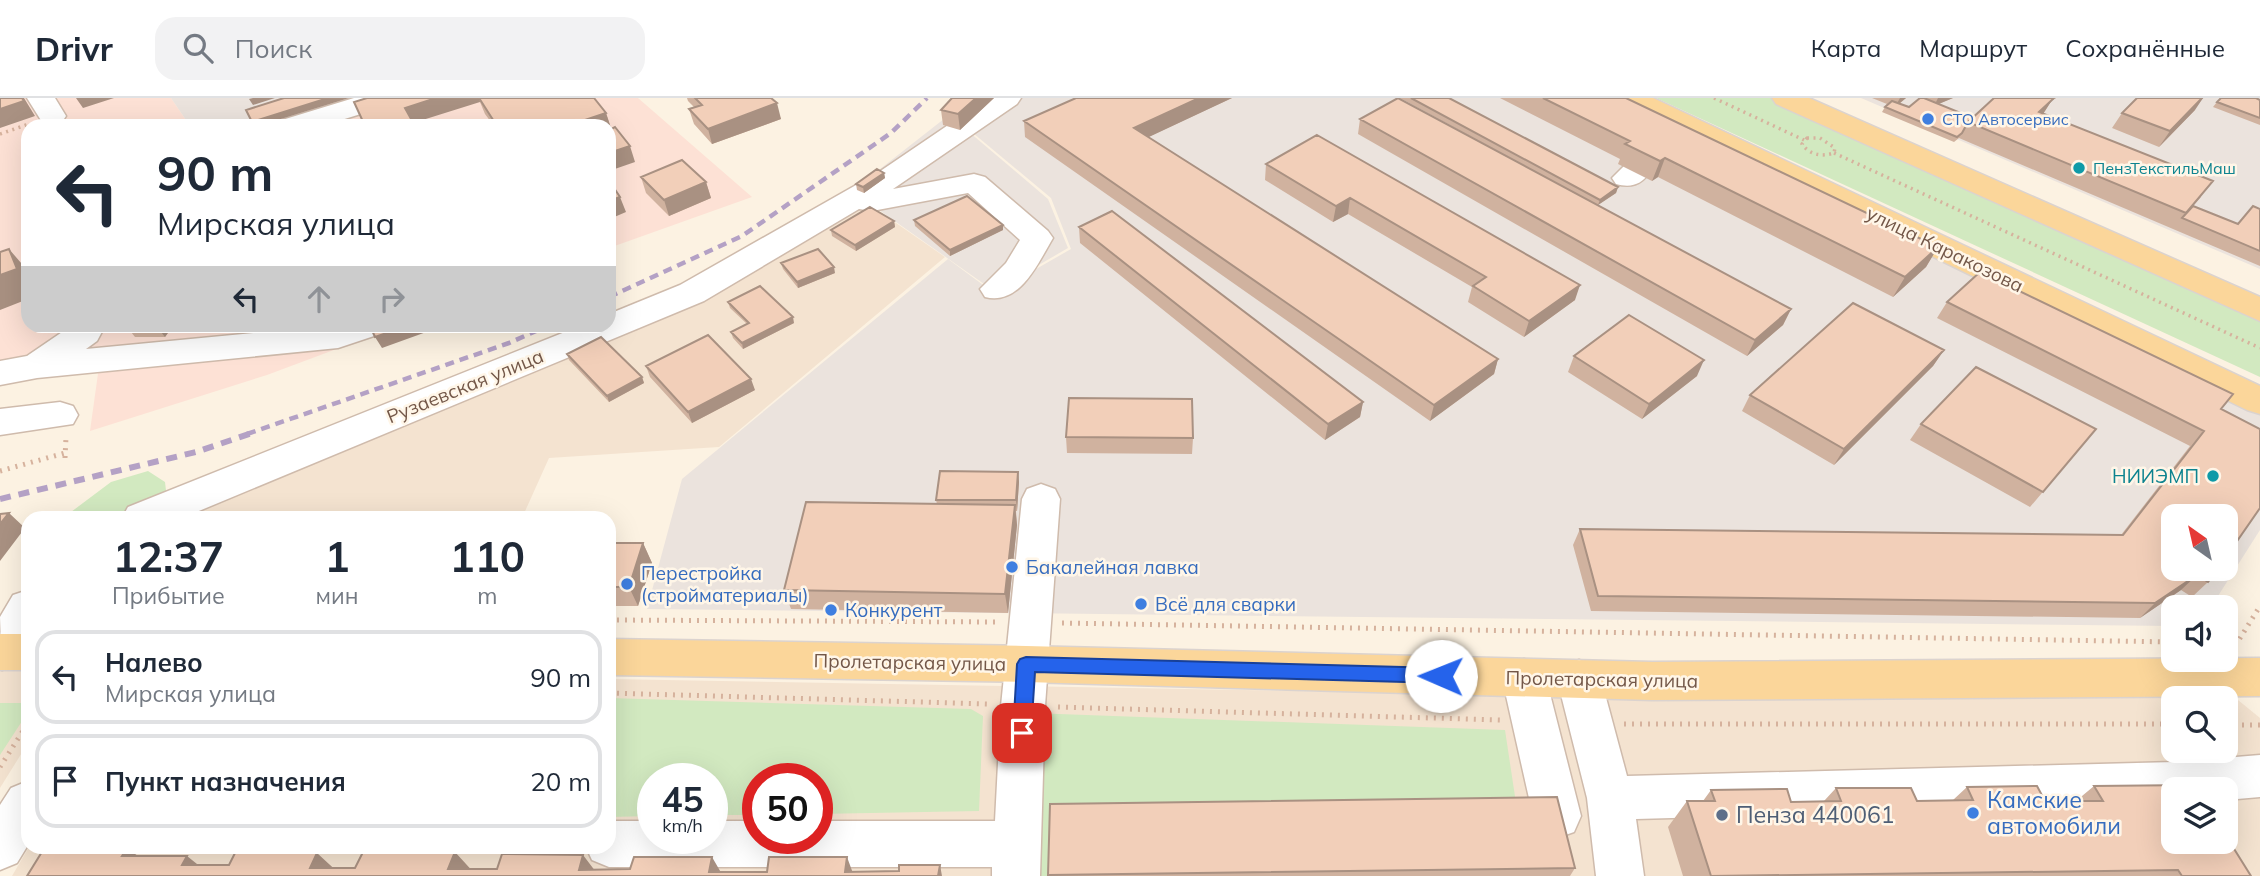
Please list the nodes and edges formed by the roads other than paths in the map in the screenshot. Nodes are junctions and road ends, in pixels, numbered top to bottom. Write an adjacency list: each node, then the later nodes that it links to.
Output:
1 (383, 98): 5 (street)
2 (1007, 98): 6 (street, Рузаевская улица)
3 (1630, 98): 15 (main road, улица Каракозова)
4 (1786, 98): 8 (main road)
5 (315, 119)
6 (856, 200): 7 (street); 9 (street, Рузаевская улица)
7 (997, 289)
8 (2258, 306)
9 (616, 324)
10 (88, 333): 13 (street)
11 (347, 333): 13 (street)
12 (594, 333): 19 (street, Рузаевская улица)
13 (37, 366): 14 (street)
14 (0, 373)
15 (2260, 401)
16 (60, 415): 17 (street)
17 (0, 422)
18 (1041, 499): 24 (street)
19 (159, 511)
20 (21, 624): 21 (street)
21 (10, 652)
22 (616, 657): 24 (main road, Пролетарская улица)
23 (2249, 660): 26 (main road, Пролетарская улица)
24 (1027, 664): 25 (main road, Пролетарская улица); 33 (street)
25 (1524, 678): 26 (main road, Пролетарская улица); 31 (street)
26 (1579, 679): 30 (street)
27 (2260, 776): 28 (street)
28 (2238, 779)
29 (2161, 786): 30 (street)
30 (1610, 797): 34 (street)
31 (1557, 816)
32 (616, 844): 33 (street)
33 (1017, 860)
34 (1619, 876)

